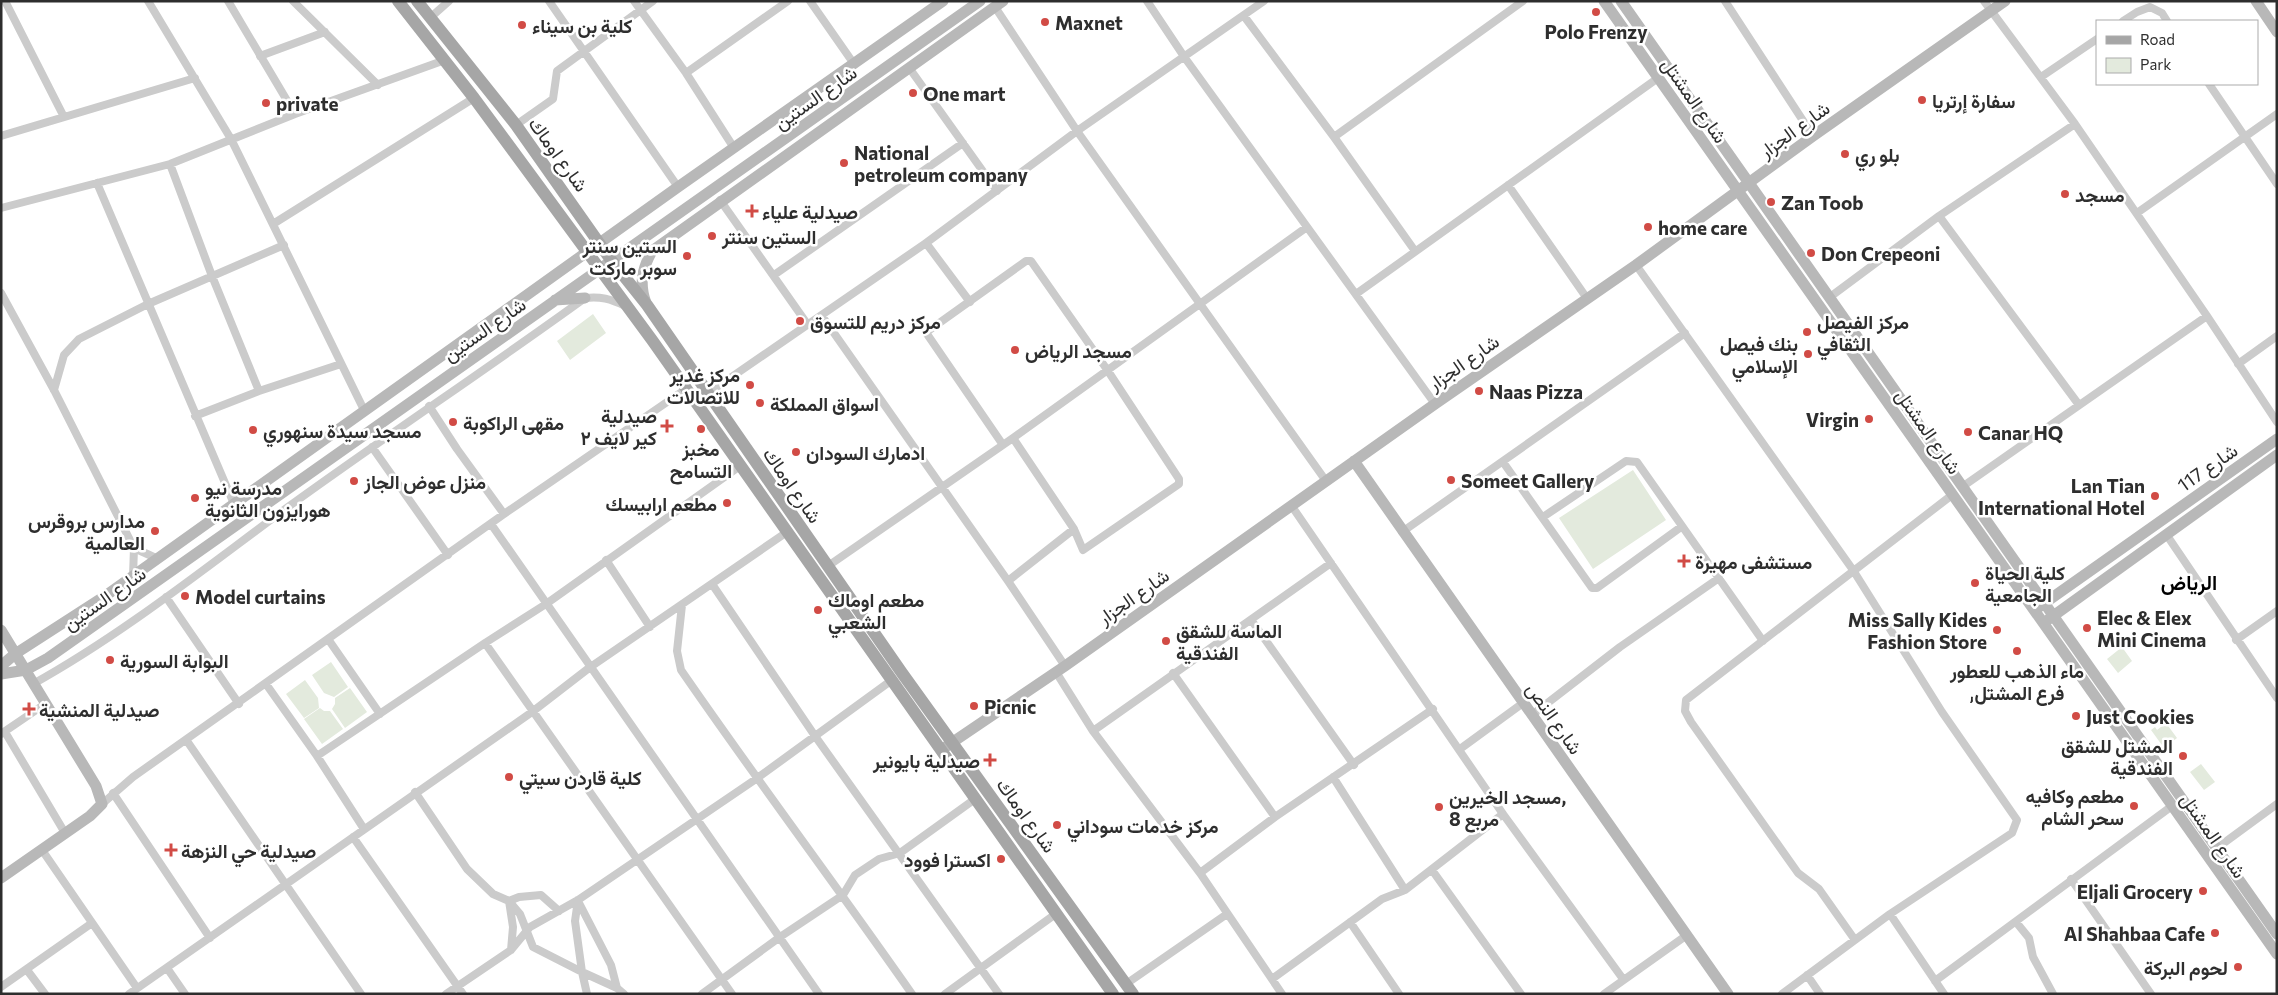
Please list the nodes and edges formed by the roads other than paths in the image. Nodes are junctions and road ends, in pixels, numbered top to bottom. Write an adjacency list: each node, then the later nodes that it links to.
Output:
1 (4, 1): 50 (street)
2 (148, 1): 42 (street)
3 (228, 1): 34 (street)
4 (293, 1): 30 (street)
5 (398, 1): 36 (main road, شارع اوماك)
6 (418, 1): 27 (main road, شارع اوماك)
7 (449, 1): 27 (street)
8 (549, 1): 33 (street)
9 (634, 1): 25 (street)
10 (653, 1): 25 (street)
11 (788, 1): 40 (street)
12 (810, 1): 37 (street)
13 (943, 1): 37 (main road, شارع الستين)
14 (980, 1): 38 (main road, شارع الستين)
15 (1147, 1): 35 (street)
16 (1264, 1): 26 (street)
17 (1523, 1): 55 (street)
18 (1604, 1): 43 (main road, شارع المشتل)
19 (1725, 1): 56 (street)
20 (2005, 1): 24 (main road, شارع الجزار)
21 (2256, 1): 31 (main road)
22 (1624, 2): 63 (main road, شارع المشتل)
23 (999, 4): 39 (main road); 53 (street)
24 (1987, 6): 41 (street); 56 (main road, شارع الجزار)
25 (640, 10): 33 (street); 40 (street)
26 (1244, 16): 35 (street); 55 (street)
27 (431, 17): 52 (main road, شارع اوماك)
28 (2125, 20): 29 (street)
29 (2166, 20)
30 (325, 32): 34 (street); 45 (street)
31 (2277, 32)
32 (2096, 40): 41 (street)
33 (584, 51): 52 (street); 66 (street)
34 (260, 56): 48 (street)
35 (1185, 58): 53 (street); 77 (street)
36 (445, 60): 45 (street); 47 (main road, شارع اوماك)
37 (854, 64): 60 (main road, شارع الستين)
38 (886, 68): 44 (main road); 74 (main road, شارع الستين)
39 (910, 69): 44 (main road); 59 (street)
40 (686, 73): 60 (street)
41 (2041, 77): 51 (street)
42 (195, 78): 50 (street); 58 (street)
43 (1658, 78): 65 (street); 68 (main road, شارع المشتل)
44 (895, 80): 69 (main road)
45 (378, 85): 48 (street)
46 (2210, 85): 57 (street)
47 (474, 98): 75 (street); 76 (main road, شارع اوماك)
48 (295, 114): 58 (street)
49 (2277, 114): 57 (street)
50 (64, 117): 54 (street)
51 (2075, 124): 71 (street); 73 (street)
52 (516, 125): 72 (main road, شارع اوماك)
53 (1077, 131): 67 (street); 97 (street)
54 (1, 136)
55 (1334, 136): 82 (street)
56 (1813, 136): 63 (main road, شارع الجزار)
57 (2244, 137): 64 (street); 71 (street)
58 (231, 139): 61 (street); 75 (street)
59 (962, 143): 67 (street); 87 (street)
60 (734, 148): 66 (main road, شارع الستين)
61 (170, 164): 62 (street); 88 (street)
62 (97, 183): 70 (street); 96 (street)
63 (1749, 184): 68 (main road, شارع الجزار); 92 (main road, شارع المشتل)
64 (2277, 184)
65 (1508, 185): 82 (street); 91 (street)
66 (678, 187): 78 (main road, شارع الستين)
67 (997, 191): 79 (street)
68 (1738, 191): 85 (main road, شارع الجزار); 133 (main road, شارع المشتل)
69 (720, 200): 81 (main road); 87 (street)
70 (1, 208)
71 (2137, 213): 101 (street)
72 (581, 216): 76 (main road); 78 (main road, شارع اوماك)
73 (1939, 216): 92 (street); 115 (street)
74 (666, 222): 81 (main road); 84 (main road, شارع الستين)
75 (273, 224): 80 (street)
76 (568, 226): 83 (main road, شارع اوماك)
77 (1307, 227): 90 (street); 97 (street)
78 (600, 242): 83 (main road, شارع الستين); 84 (main road, شارع اوماك)
79 (926, 243): 95 (street); 100 (street)
80 (284, 245): 88 (street); 107 (street)
81 (652, 251): 98 (main road)
82 (1415, 251): 90 (street)
83 (587, 252): 86 (main road, شارع اوماك); 103 (main road, شارع الستين)
84 (611, 260): 86 (main road, شارع الستين); 98 (main road, شارع اوماك)
85 (1636, 265): 91 (main road, شارع الجزار); 104 (street)
86 (599, 268): 94 (main road, شارع الستين); 99 (main road, شارع اوماك)
87 (774, 275): 102 (street)
88 (212, 276): 96 (street); 112 (street)
89 (1, 293): 111 (street)
90 (1356, 294): 114 (street)
91 (1586, 297): 114 (main road, شارع الجزار)
92 (1830, 297): 131 (main road, شارع المشتل)
93 (585, 298): 94 (main road); 99 (street); 116 (street)
94 (553, 300): 106 (main road, شارع الستين)
95 (970, 302): 109 (street); 122 (street)
96 (148, 304): 111 (street); 118 (street)
97 (1200, 304): 109 (street); 130 (street)
98 (647, 305): 113 (main road, شارع اوماك)
99 (629, 308): 110 (main road, شارع اوماك)
100 (822, 316): 102 (street); 132 (street)
101 (2207, 316): 108 (street); 115 (street)
102 (808, 325): 113 (street)
103 (480, 329): 106 (main road); 117 (main road, شارع الستين)
104 (1685, 333): 127 (street); 150 (street)
105 (2277, 336): 108 (street)
106 (493, 344): 176 (main road, شارع الستين)
107 (340, 364): 112 (street); 117 (street)
108 (2238, 364): 119 (street)
109 (1108, 370): 120 (street); 140 (street)
110 (686, 389): 129 (main road, شارع اوماك); 136 (street)
111 (54, 390): 144 (street)
112 (259, 391): 118 (street)
113 (707, 394): 149 (main road, شارع اوماك)
114 (1434, 404): 126 (main road, شارع الجزار)
115 (2079, 405): 131 (street)
116 (429, 406): 123 (street); 136 (street)
117 (364, 410): 134 (main road, شارع الستين)
118 (195, 416): 134 (street)
119 (2277, 422)
120 (1013, 438): 122 (street); 140 (street)
121 (2277, 439): 124 (main road, شارع 117)
122 (1003, 445): 132 (street)
123 (372, 447): 145 (street); 157 (street)
124 (2259, 452): 128 (main road); 155 (main road, شارع 117)
125 (2277, 455): 128 (main road, شارع 117)
126 (1354, 461): 130 (main road, شارع الجزار); 142 (main road, شارع النص)
127 (1503, 462): 137 (street); 142 (street)
128 (2266, 462): 143 (main road, شارع 117)
129 (740, 466): 141 (main road, شارع اوماك); 147 (street)
130 (1326, 481): 135 (main road, شارع الجزار)
131 (1962, 487): 160 (main road, شارع المشتل)
132 (942, 488): 149 (street); 153 (street)
133 (1952, 495): 150 (street); 161 (main road, شارع المشتل)
134 (234, 504): 146 (main road, شارع الستين)
135 (1291, 505): 148 (street); 175 (main road, شارع الجزار)
136 (504, 514): 138 (street)
137 (1543, 517): 139 (street); 139 (street)
138 (490, 524): 145 (street); 158 (street)
139 (1681, 527): 152 (street)
140 (1074, 529): 153 (street)
141 (787, 532): 154 (street); 179 (main road, شارع اوماك)
142 (1402, 532): 183 (main road, شارع النص)
143 (2166, 534): 156 (main road, شارع 117); 169 (street)
144 (134, 548): 146 (street); 151 (street)
145 (448, 555): 168 (street)
146 (156, 558): 151 (main road, شارع الستين)
147 (606, 560): 158 (street); 166 (street)
148 (1331, 564): 164 (street); 186 (street)
149 (828, 566): 194 (main road, شارع اوماك)
150 (1853, 570): 170 (street); 229 (street)
151 (133, 576): 172 (main road, شارع الستين)
152 (1719, 578): 170 (street); 189 (street)
153 (1008, 581): 175 (street)
154 (712, 584): 159 (street); 192 (street)
155 (2072, 584): 156 (main road); 160 (main road, شارع 117)
156 (2081, 596): 163 (main road, شارع 117)
157 (166, 597): 180 (street); 185 (street)
158 (546, 604): 171 (street); 174 (street)
159 (682, 604): 166 (street); 200 (street)
160 (2045, 604): 161 (main road, شارع 117); 163 (main road, شارع المشتل)
161 (2034, 611): 165 (main road, شارع المشتل)
162 (2277, 611): 169 (street)
163 (2054, 616): 165 (main road, شارع 117); 213 (main road, شارع المشتل)
164 (1252, 621): 177 (street); 198 (street)
165 (2043, 623): 206 (main road, شارع المشتل)
166 (650, 627): 174 (street)
167 (1, 630): 172 (main road)
168 (328, 639): 181 (street); 188 (street)
169 (2236, 640): 182 (street)
170 (1763, 641): 238 (street)
171 (484, 643): 187 (street); 188 (street)
172 (15, 654): 173 (main road, شارع الستين); 176 (main road)
173 (1, 666)
174 (589, 668): 187 (street); 209 (street)
175 (1060, 669): 190 (street); 194 (main road, شارع الجزار)
176 (26, 670): 178 (main road, شارع الستين); 180 (main road)
177 (1173, 673): 190 (street); 208 (street)
178 (1, 674)
179 (892, 680): 192 (street); 196 (main road, شارع اوماك)
180 (33, 684): 184 (main road)
181 (266, 684): 185 (street); 197 (street)
182 (2277, 698)
183 (1523, 703): 189 (main road, شارع النص); 195 (street)
184 (45, 704): 191 (street); 204 (main road)
185 (239, 704): 193 (street)
186 (1433, 709): 195 (street); 198 (street)
187 (532, 712): 201 (street); 216 (street)
188 (380, 714): 197 (street)
189 (1532, 715): 235 (main road, شارع النص)
190 (1093, 730): 218 (street)
191 (3, 733): 211 (street)
192 (815, 736): 200 (street); 215 (street)
193 (187, 741): 202 (street); 221 (street)
194 (952, 742): 196 (main road, شارع الجزار); 254 (main road, شارع اوماك)
195 (1460, 749): 207 (street)
196 (941, 750): 203 (main road, شارع اوماك)
197 (317, 756): 210 (street)
198 (1354, 765): 199 (street)
199 (1333, 777): 208 (street); 222 (street)
200 (756, 779): 209 (street); 223 (street)
201 (415, 792): 210 (street); 225 (street)
202 (113, 793): 204 (street); 237 (street)
203 (975, 799): 215 (street); 227 (main road, شارع اوماك)
204 (102, 804): 211 (main road)
205 (2277, 804): 213 (street)
206 (2172, 806): 220 (street); 240 (main road, شارع المشتل)
207 (1503, 814): 217 (street); 246 (street)
208 (1275, 817): 218 (street)
209 (697, 819): 216 (street); 236 (street)
210 (364, 829): 212 (street)
211 (65, 834): 214 (main road)
212 (353, 837): 221 (street); 250 (street)
213 (2217, 848): 234 (main road, شارع المشتل)
214 (42, 850): 219 (main road); 232 (street)
215 (900, 853): 223 (street); 242 (street)
216 (637, 858): 224 (street); 247 (street)
217 (1432, 870): 222 (street); 272 (street)
218 (1200, 873): 228 (street)
219 (1, 878)
220 (2071, 879): 231 (street); 279 (street)
221 (286, 884): 237 (street); 258 (street)
222 (1404, 890): 230 (street)
223 (843, 895): 236 (street); 266 (street)
224 (578, 900): 226 (street); 244 (street); 253 (street)
225 (510, 902): 226 (street); 233 (street); 239 (street)
226 (559, 911): 233 (street)
227 (1057, 913): 242 (street); 269 (main road, شارع اوماك)
228 (1227, 914): 248 (street); 254 (street)
229 (1890, 914): 238 (street); 249 (street)
230 (1350, 922): 248 (street); 271 (street)
231 (2016, 922): 249 (street); 278 (street)
232 (92, 923): 243 (street); 252 (street)
233 (528, 930): 239 (street); 244 (street)
234 (2277, 934)
235 (1687, 935): 246 (street); 274 (main road, شارع النص)
236 (780, 937): 247 (street); 265 (street)
237 (210, 938): 241 (street)
238 (1855, 940): 245 (street)
239 (511, 950): 250 (street)
240 (2277, 954)
241 (167, 968): 252 (street); 257 (street)
242 (981, 968): 267 (street); 268 (street)
243 (27, 970): 251 (street); 255 (street)
244 (582, 972): 253 (street); 261 (street)
245 (1807, 976): 275 (street); 276 (street)
246 (1623, 979): 273 (street)
247 (722, 980): 263 (street); 264 (street)
248 (1272, 980): 270 (street)
249 (1936, 981): 277 (street)
250 (457, 986): 259 (street); 260 (street)
251 (1, 987)
252 (137, 988): 256 (street)
253 (617, 988): 262 (street)
254 (1130, 989)
255 (44, 994)
256 (129, 994)
257 (184, 994)
258 (361, 994)
259 (446, 994)
260 (463, 994)
261 (587, 994)
262 (624, 994)
263 (702, 994)
264 (732, 994)
265 (819, 994)
266 (912, 994)
267 (945, 994)
268 (999, 994)
269 (1114, 994)
270 (1282, 994)
271 (1399, 994)
272 (1520, 994)
273 (1604, 994)
274 (1728, 994)
275 (1782, 994)
276 (1820, 994)
277 (1944, 994)
278 (2053, 994)
279 (2151, 994)

